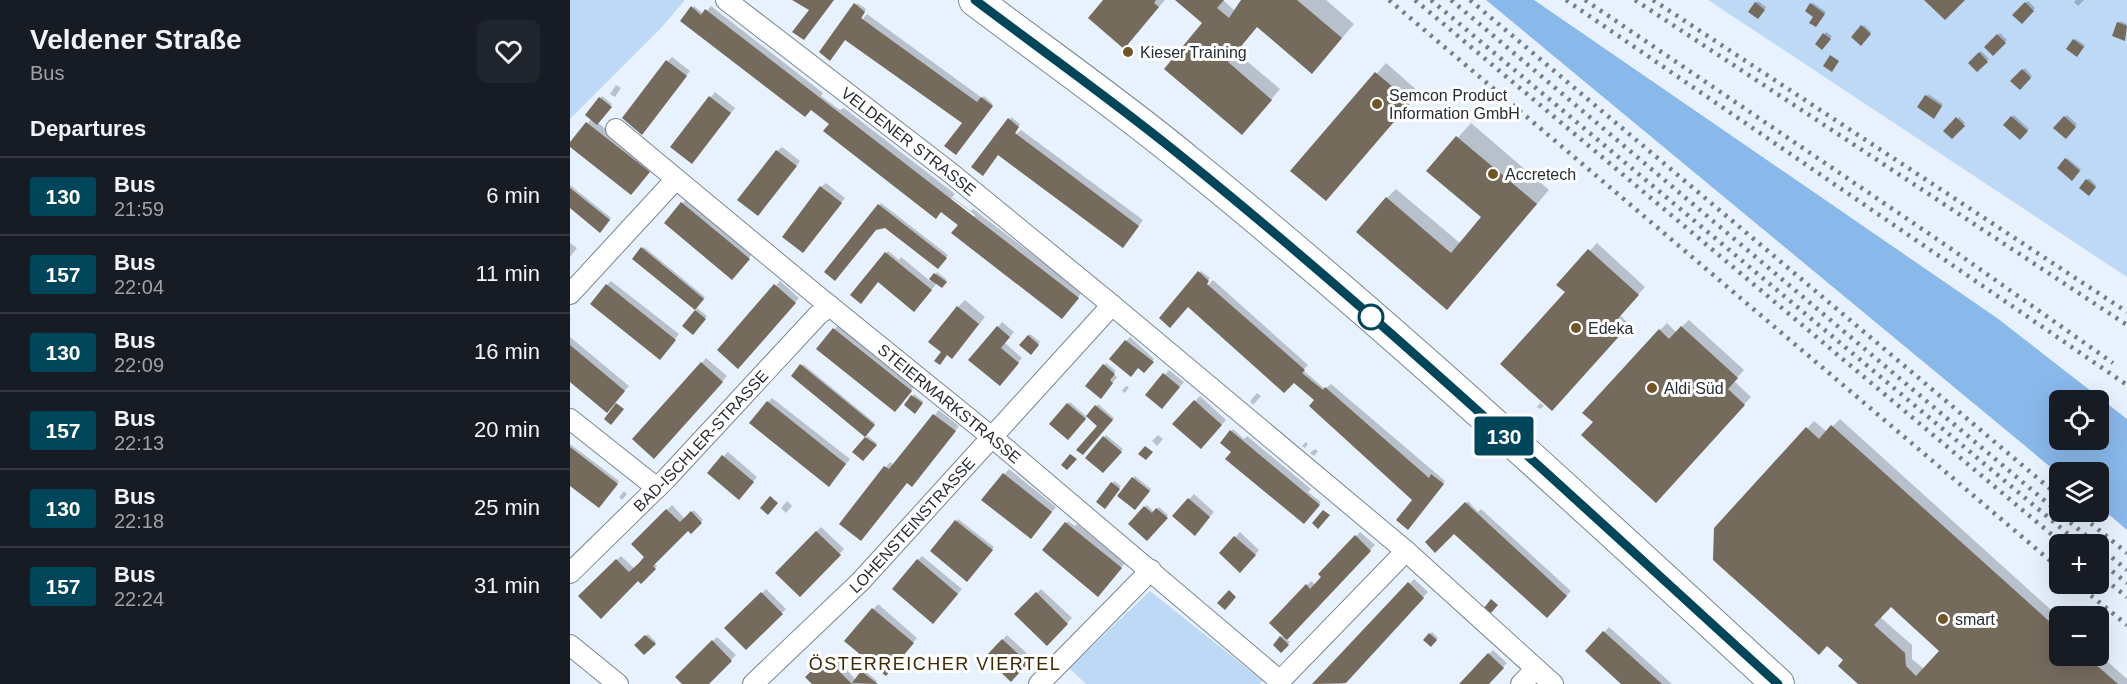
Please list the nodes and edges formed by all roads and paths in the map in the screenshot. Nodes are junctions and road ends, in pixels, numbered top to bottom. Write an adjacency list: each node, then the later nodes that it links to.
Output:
1 (726, 0): 6 (street, VELDENER STRASSE)
2 (975, 0): 22 (main road)
3 (616, 129): 4 (street, STEIERMARKSTRASSE)
4 (676, 179): 5 (street); 7 (street, STEIERMARKSTRASSE)
5 (570, 294)
6 (1112, 305): 9 (street, LOHENSTEINSTRASSE); 11 (street, VELDENER STRASSE)
7 (830, 306): 9 (street, STEIERMARKSTRASSE); 10 (street, BAD-ISCHLER-STRASSE)
8 (570, 419): 10 (street)
9 (993, 438): 12 (street, STEIERMARKSTRASSE); 18 (street, LOHENSTEINSTRASSE)
10 (657, 488): 13 (street, BAD-ISCHLER-STRASSE)
11 (1406, 551): 15 (street, VELDENER STRASSE); 16 (street)
12 (1152, 570): 16 (street, STEIERMARKSTRASSE); 19 (street)
13 (570, 573)
14 (570, 645): 17 (street)
15 (1536, 669): 20 (street); 21 (street, VELDENER STRASSE)
16 (1279, 682)
17 (618, 684)
18 (753, 684)
19 (1039, 684)
20 (1521, 684)
21 (1553, 684)
22 (1778, 684)

